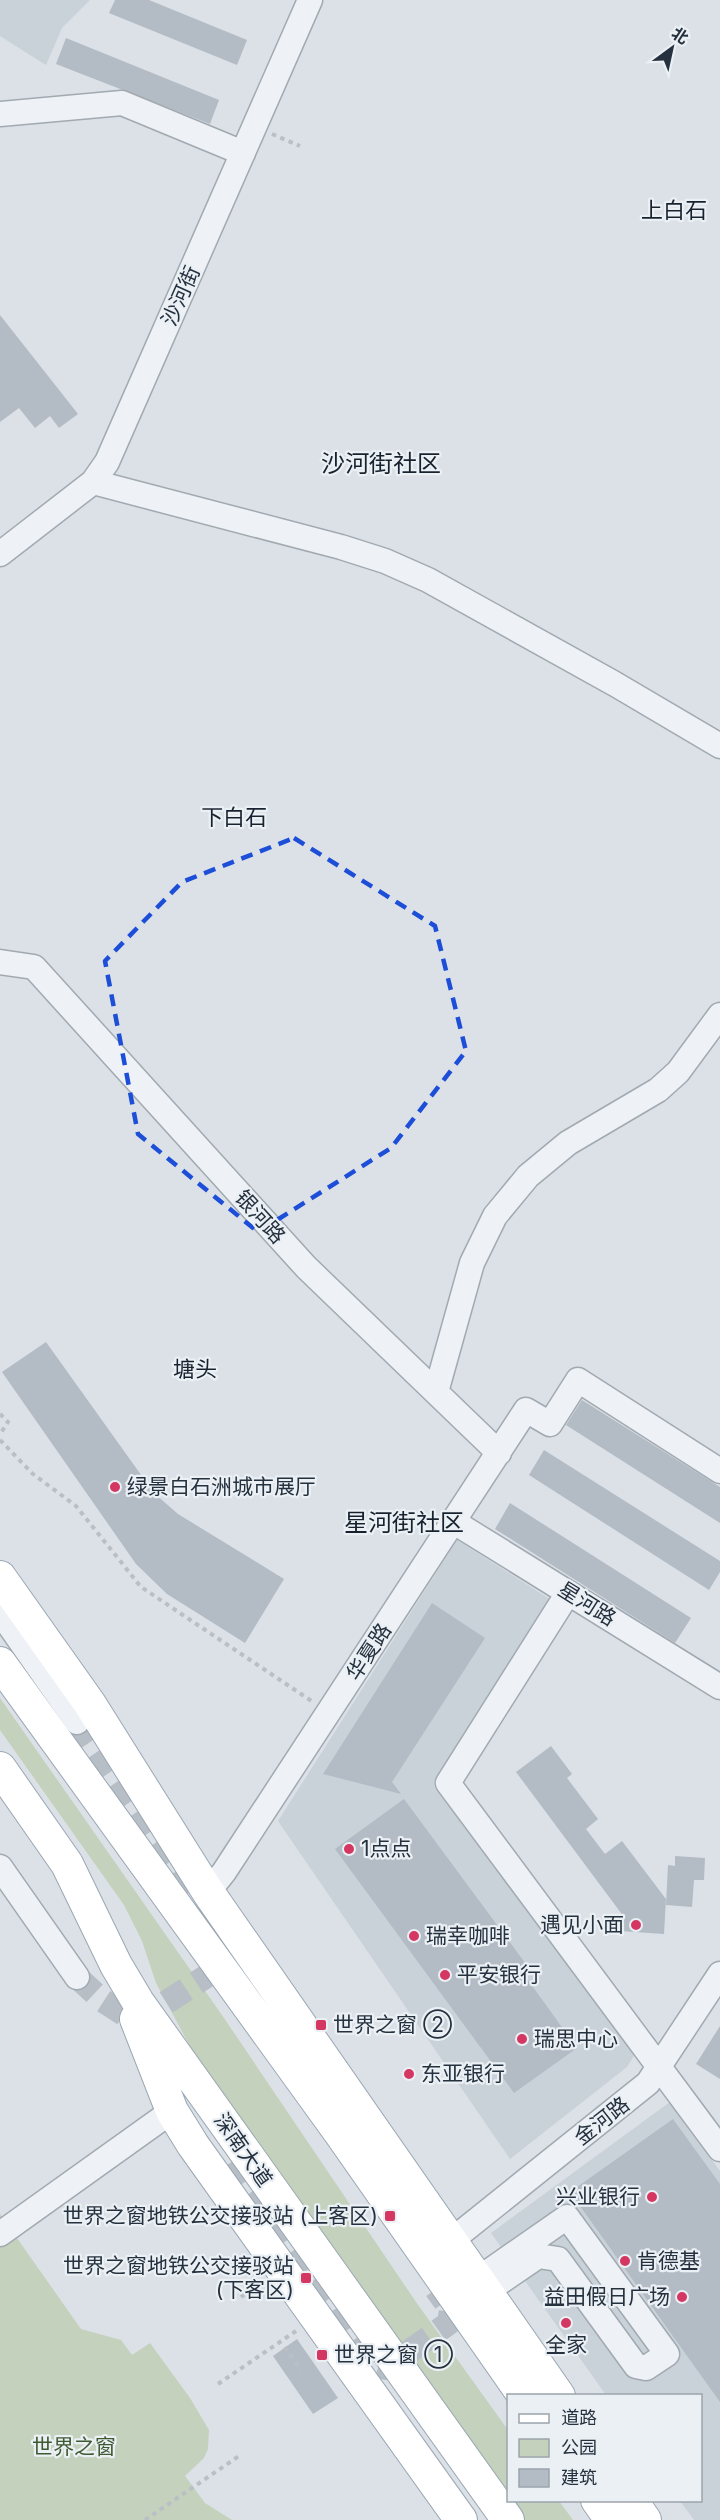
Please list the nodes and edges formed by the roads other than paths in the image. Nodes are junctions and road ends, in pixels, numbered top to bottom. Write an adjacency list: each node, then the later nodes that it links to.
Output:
1 (310, 0): 3 (street, 沙河街)
2 (0, 114): 3 (street)
3 (243, 153): 4 (street, 沙河街)
4 (93, 483): 5 (street, 沙河街); 6 (street)
5 (0, 554)
6 (720, 746)
7 (0, 962): 9 (street, 银河路)
8 (720, 1015): 9 (street)
9 (436, 1392): 10 (street, 银河路)
10 (499, 1453): 11 (street, 华夏路); 12 (street, 华夏路)
11 (720, 1471)
12 (454, 1522): 14 (street, 星河路); 21 (street, 华夏路)
13 (0, 1577): 21 (main road)
14 (568, 1593): 17 (street, 星河路); 25 (street)
15 (0, 1612): 18 (street)
16 (0, 1663): 27 (main road)
17 (720, 1687)
18 (77, 1722)
19 (0, 1768): 22 (main road, 深南大道)
20 (0, 1867): 24 (street)
21 (208, 1892): 27 (main road); 30 (main road)
22 (116, 1965): 26 (main road); 32 (main road, 深南大道)
23 (720, 1974): 25 (street, 金河路)
24 (77, 1977)
25 (660, 2068): 28 (street); 30 (street, 金河路)
26 (172, 2111): 29 (street); 38 (main road)
27 (340, 2133): 33 (main road)
28 (720, 2149)
29 (0, 2234)
30 (454, 2242): 31 (main road); 34 (main road)
31 (483, 2285): 31 (street); 35 (main road)
32 (392, 2356): 38 (main road); 39 (main road, 深南大道)
33 (523, 2394)
34 (523, 2394)
35 (558, 2394)
36 (598, 2502): 40 (main road)
37 (632, 2502): 41 (main road)
38 (463, 2520)
39 (508, 2520)
40 (611, 2520)
41 (645, 2520)

